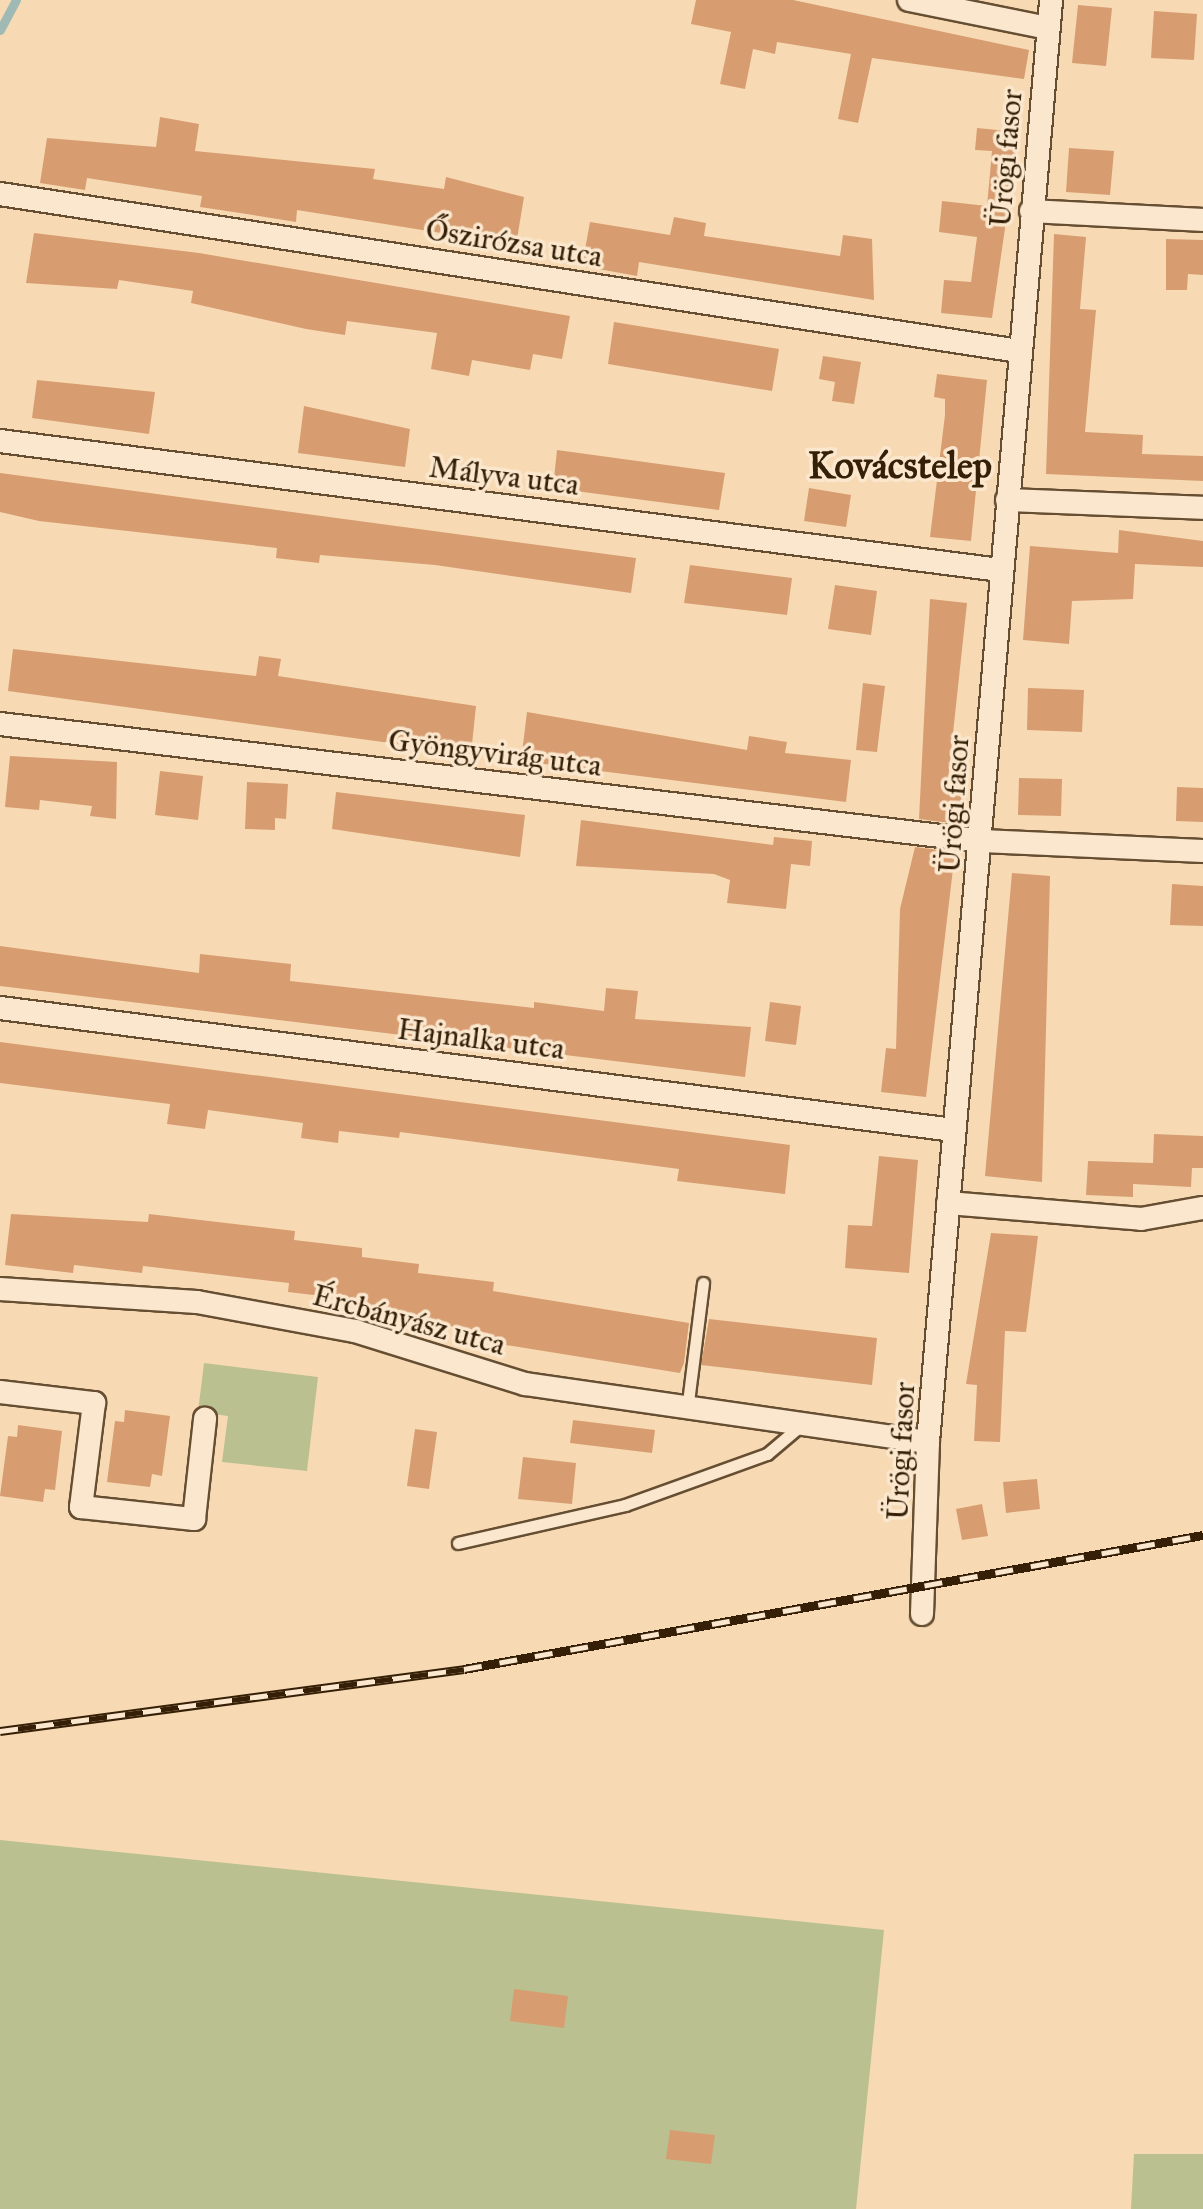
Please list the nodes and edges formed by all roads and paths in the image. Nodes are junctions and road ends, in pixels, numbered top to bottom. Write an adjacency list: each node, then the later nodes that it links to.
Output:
1 (909, 0): 3 (street)
2 (1051, 0): 3 (street, Ürögi fasor)
3 (1048, 28): 5 (street, Ürögi fasor)
4 (0, 194): 7 (street, Őszirózsa utca)
5 (1031, 211): 6 (street); 7 (street, Ürögi fasor)
6 (1203, 220)
7 (1019, 351): 9 (street, Ürögi fasor)
8 (0, 441): 11 (street, Mályva utca)
9 (1007, 500): 10 (street); 11 (street, Ürögi fasor)
10 (1203, 508)
11 (1000, 570): 13 (street, Ürögi fasor)
12 (0, 724): 13 (street, Gyöngyvirág utca)
13 (982, 841): 14 (street, Gyöngyvirág utca); 16 (street, Ürögi fasor)
14 (1203, 851)
15 (0, 1008): 16 (street, Hajnalka utca)
16 (954, 1130): 17 (street, Ürögi fasor)
17 (948, 1203): 18 (street); 25 (street, Ürögi fasor)
18 (1203, 1208)
19 (703, 1283): 22 (lane)
20 (0, 1289): 22 (street, Ércbányász utca)
21 (0, 1392): 23 (street)
22 (687, 1411): 24 (street, Ércbányász utca)
23 (205, 1419)
24 (800, 1426): 25 (street, Ércbányász utca); 26 (lane)
25 (928, 1442): 27 (street, Ürögi fasor)
26 (458, 1543)
27 (922, 1614)

